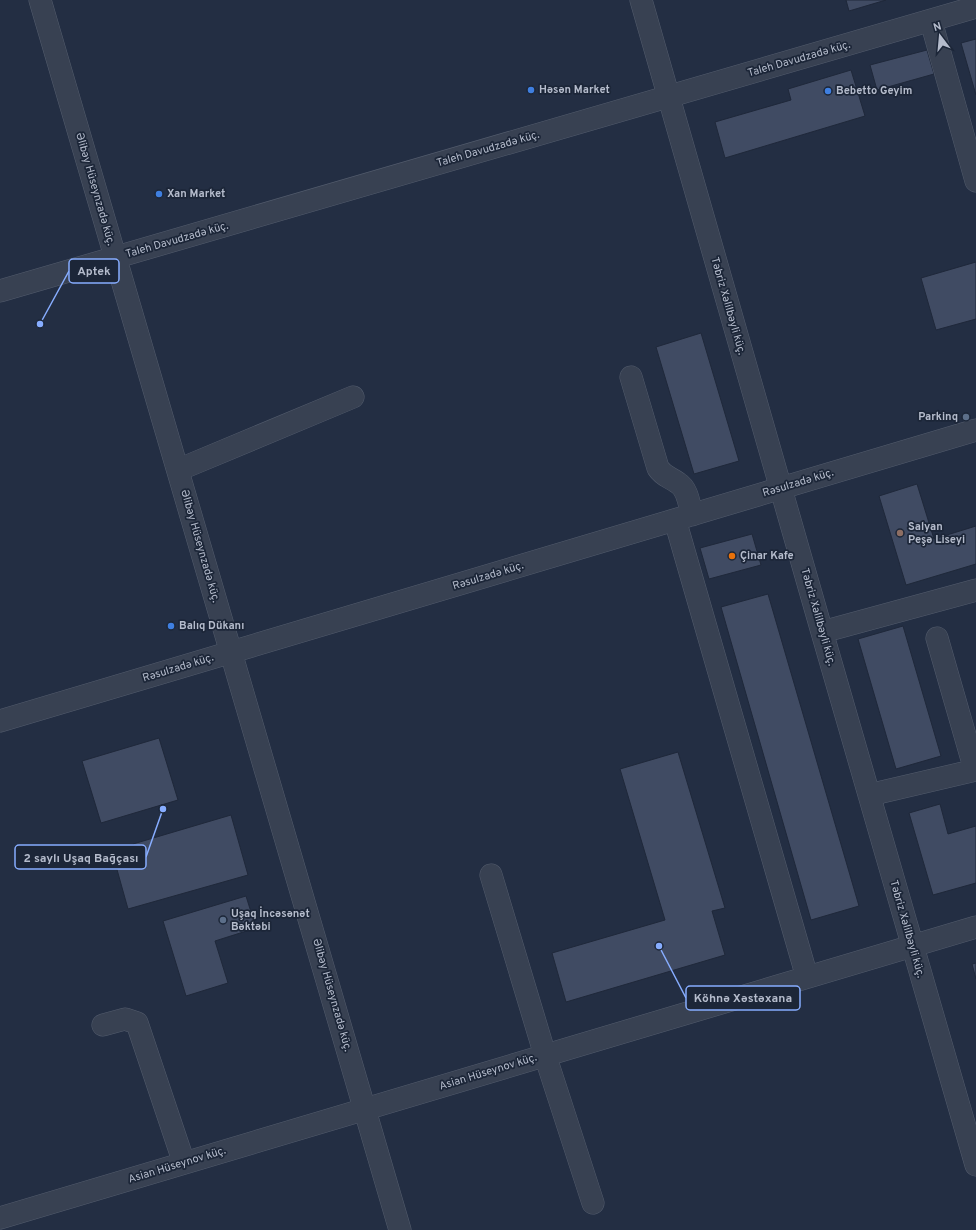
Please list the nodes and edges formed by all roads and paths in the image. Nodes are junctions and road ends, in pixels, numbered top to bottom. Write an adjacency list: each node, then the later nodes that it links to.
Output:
1 (40, 0): 7 (street, Əlibəy Hüseynzadə küç.)
2 (641, 0): 5 (street, Təbriz Xəlilbəyli küç.)
3 (976, 7): 4 (street, Taleh Davudzadə küç.)
4 (931, 21): 5 (street, Taleh Davudzadə küç.); 6 (street)
5 (669, 97): 7 (street, Taleh Davudzadə küç.); 13 (street, Təbriz Xəlilbəyli küç.)
6 (976, 181)
7 (116, 258): 8 (street, Taleh Davudzadə küç.); 12 (street, Əlibəy Hüseynzadə küç.)
8 (0, 291)
9 (631, 377): 14 (street)
10 (353, 398): 12 (street)
11 (976, 430): 13 (street, Rəsulzadə küç.)
12 (178, 470): 18 (street, Əlibəy Hüseynzadə küç.)
13 (780, 488): 14 (street, Rəsulzadə küç.); 16 (street, Təbriz Xəlilbəyli küç.)
14 (683, 517): 18 (street, Rəsulzadə küç.); 25 (street)
15 (976, 590): 16 (street)
16 (822, 632): 21 (street, Təbriz Xəlilbəyli küç.)
17 (937, 638): 20 (street)
18 (231, 652): 19 (street, Rəsulzadə küç.); 28 (street, Əlibəy Hüseynzadə küç.)
19 (0, 721)
20 (976, 770): 21 (street)
21 (869, 795): 24 (street, Təbriz Xəlilbəyli küç.)
22 (491, 875): 27 (street)
23 (976, 926): 24 (street, Asian Hüseynov küç.)
24 (912, 945): 25 (street, Asian Hüseynov küç.); 30 (street, Təbriz Xəlilbəyli küç.)
25 (806, 977): 27 (street, Asian Hüseynov küç.)
26 (103, 1025): 29 (street)
27 (545, 1054): 28 (street, Asian Hüseynov küç.); 31 (street)
28 (365, 1108): 29 (street, Asian Hüseynov küç.); 33 (street, Əlibəy Hüseynzadə küç.)
29 (184, 1163): 32 (street, Asian Hüseynov küç.)
30 (976, 1165)
31 (593, 1203)
32 (0, 1218)
33 (400, 1230)

